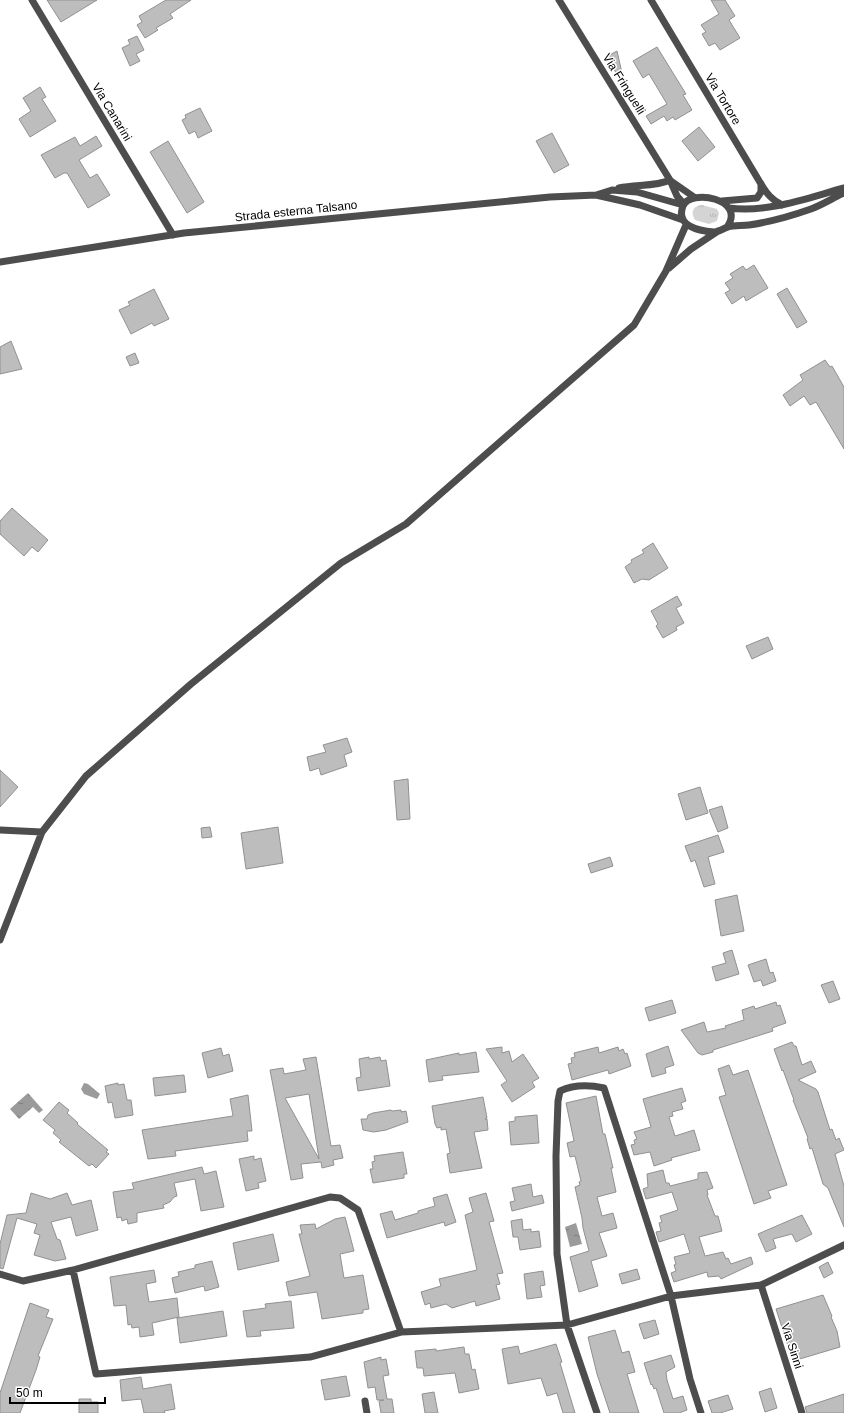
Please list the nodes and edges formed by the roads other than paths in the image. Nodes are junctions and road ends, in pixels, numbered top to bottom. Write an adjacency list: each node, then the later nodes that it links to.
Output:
1 (32, 0): 18 (street, Via Canarini)
2 (559, 0): 4 (street, Via Fringuelli)
3 (651, 0): 5 (street, Via Tortore)
4 (670, 180): 7 (street); 10 (street); 12 (street, Via Fringuelli)
5 (761, 184): 11 (street); 13 (street, Via Tortore)
6 (844, 188): 13 (street)
7 (612, 190): 9 (street, Strada esterna Talsano); 12 (street, Strada esterna Talsano)
8 (844, 193): 16 (street)
9 (596, 195): 15 (street, Strada esterna Talsano); 18 (street, Strada esterna Talsano)
10 (694, 197): 11 (street); 12 (street)
11 (722, 202): 14 (street)
12 (684, 205): 15 (street)
13 (782, 205): 14 (street)
14 (729, 208): 16 (street)
15 (684, 222): 17 (street); 20 (street)
16 (727, 227): 17 (street)
17 (718, 231): 20 (street)
18 (173, 235): 19 (street, Strada esterna Talsano)
19 (0, 262)
20 (666, 271): 22 (street)
21 (0, 830): 22 (street)
22 (42, 832): 23 (street)
23 (0, 940)
24 (844, 1245): 27 (street)
25 (73, 1270): 26 (street); 30 (street); 30 (street)
26 (0, 1274)
27 (761, 1285): 28 (street); 35 (street, Via Sinni)
28 (671, 1296): 29 (street); 29 (street); 34 (street)
29 (567, 1325): 30 (street); 33 (street)
30 (402, 1332)
31 (365, 1402): 32 (street)
32 (367, 1413)
33 (597, 1413)
34 (701, 1413)
35 (802, 1413)

